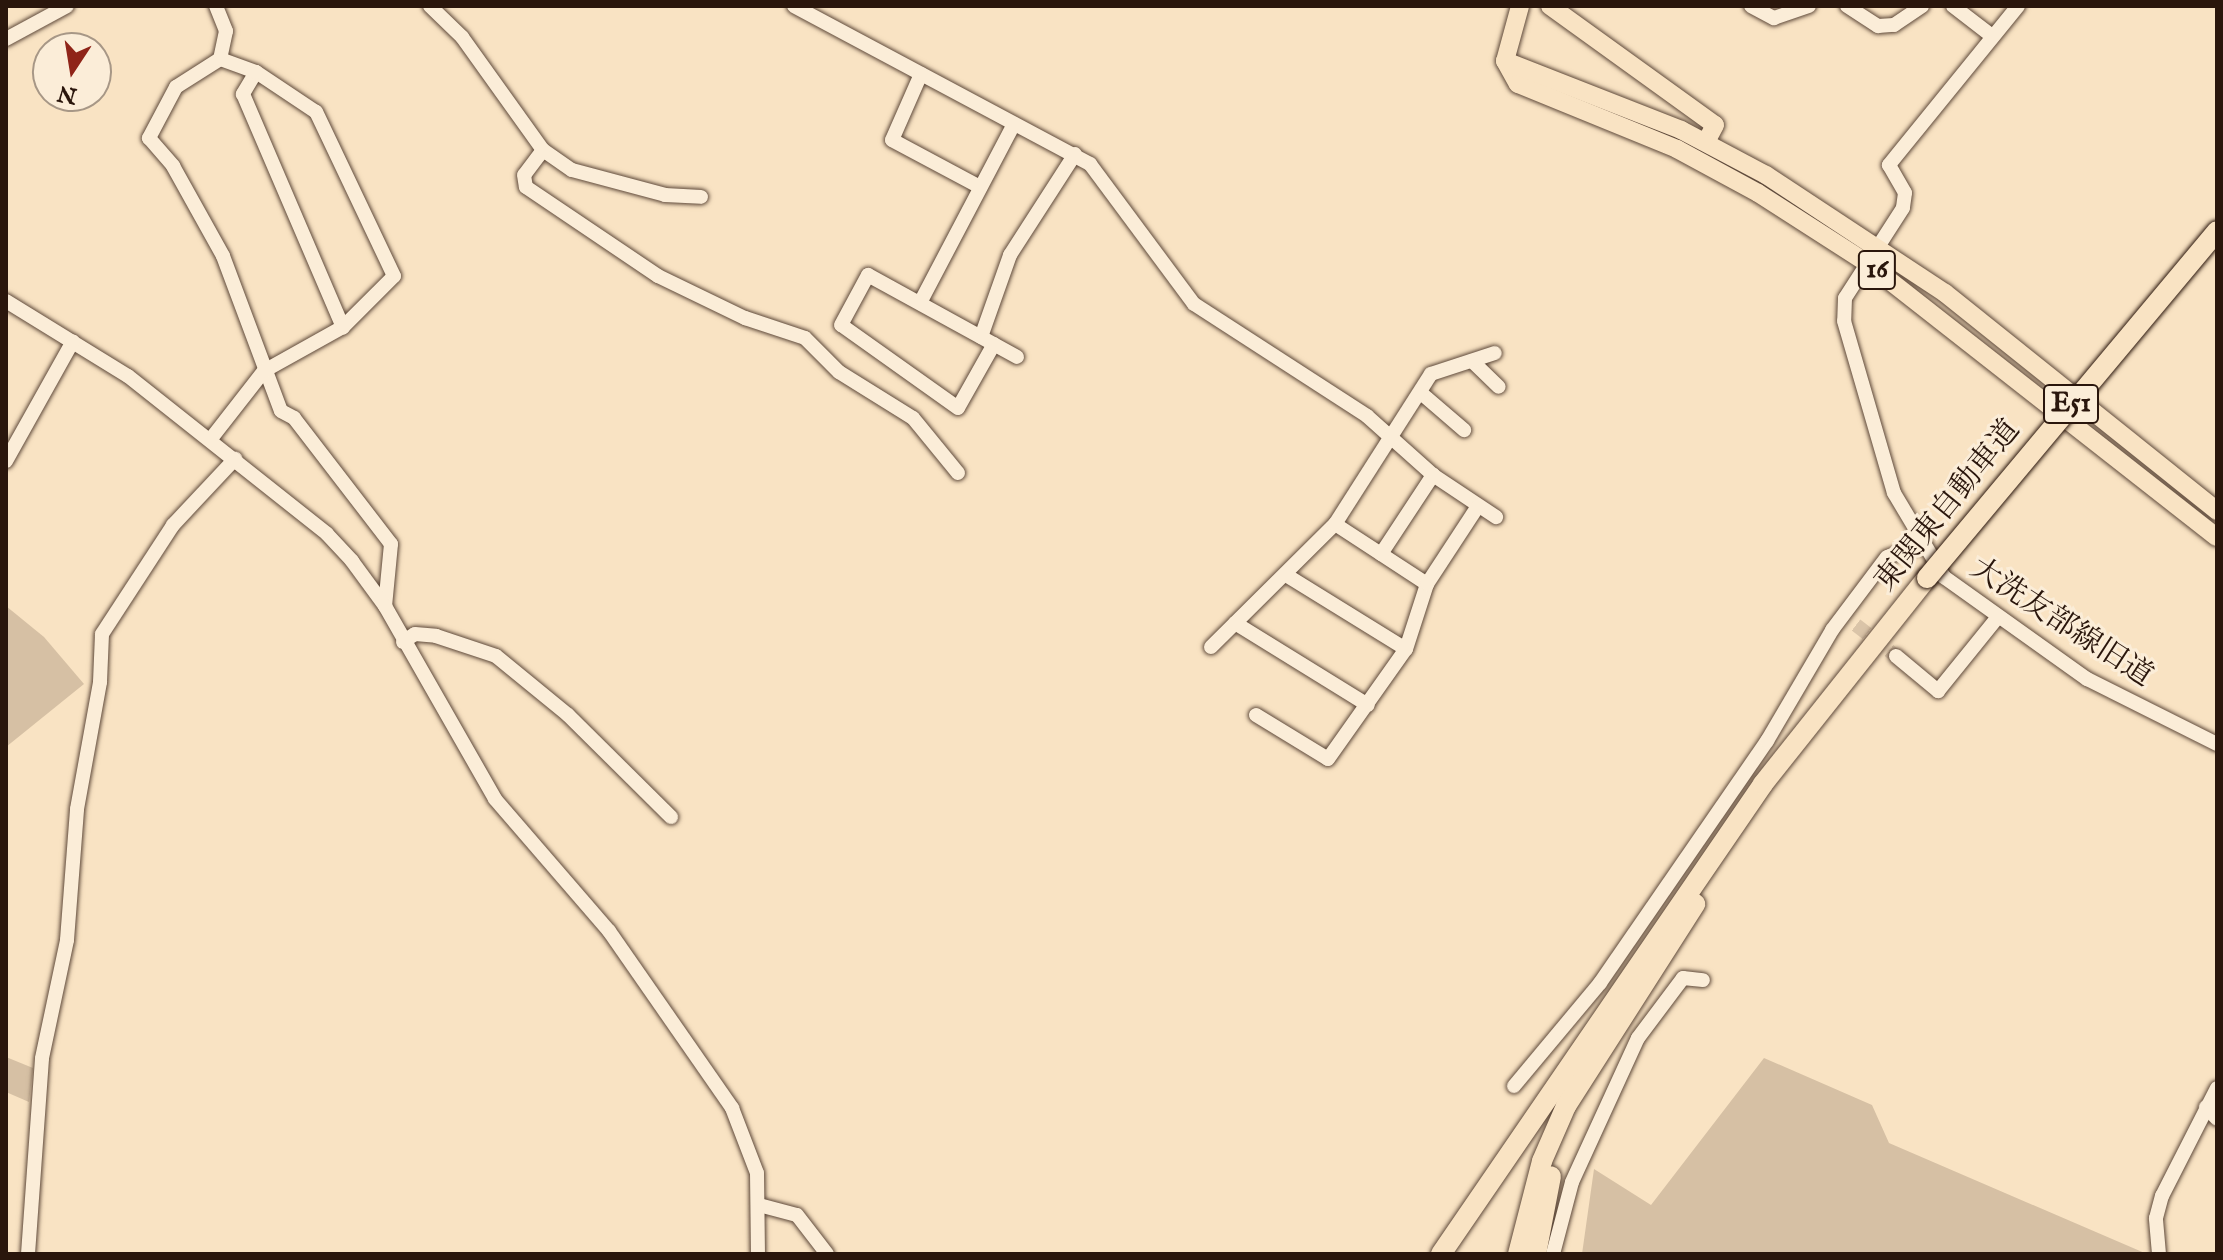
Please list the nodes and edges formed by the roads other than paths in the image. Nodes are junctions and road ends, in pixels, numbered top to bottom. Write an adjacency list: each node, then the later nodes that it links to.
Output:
1 (67, 6): 14 (street)
2 (216, 6): 15 (street)
3 (430, 6): 21 (street)
4 (794, 6): 18 (street)
5 (1520, 6): 16 (main road)
6 (1550, 6): 20 (main road)
7 (1751, 6): 8 (street)
8 (1809, 6)
9 (1847, 6): 10 (street)
10 (1922, 6)
11 (1953, 6): 13 (street)
12 (2018, 6): 13 (street)
13 (1992, 36): 26 (street, 大洗友部線旧道)
14 (6, 39)
15 (220, 59): 17 (street); 36 (street)
16 (1505, 61): 20 (main road, 16); 27 (main road, 16)
17 (256, 72): 30 (street); 30 (street)
18 (921, 74): 19 (street); 23 (street)
19 (1014, 124): 22 (street); 23 (street)
20 (1706, 142): 26 (main road, 16)
21 (543, 150): 24 (street); 44 (street)
22 (1075, 154): 31 (street); 40 (street)
23 (980, 187): 29 (street)
24 (701, 197)
25 (2217, 231): 69 (highway, 東関東自動車道 / E51, bridge)
26 (1879, 247): 27 (street, 大洗友部線旧道); 47 (main road, 16)
27 (1867, 263): 50 (main road, 16); 51 (street, 大洗友部線旧道)
28 (6, 301): 32 (street)
29 (921, 301): 31 (street); 31 (street)
30 (343, 327): 36 (street)
31 (987, 340): 34 (street)
32 (73, 341): 41 (street); 43 (street)
33 (1495, 353): 35 (street)
34 (1017, 357)
35 (1472, 361): 37 (street); 38 (street)
36 (264, 371): 41 (street); 55 (street)
37 (1499, 387)
38 (1421, 393): 39 (street); 40 (street)
39 (1464, 430)
40 (1391, 439): 45 (street); 49 (street)
41 (210, 440): 42 (street)
42 (235, 459): 55 (street); 75 (street)
43 (6, 461)
44 (958, 473)
45 (1433, 475): 46 (street); 52 (street)
46 (1478, 506): 48 (street); 54 (street)
47 (2217, 511)
48 (1496, 517)
49 (1335, 524): 52 (street); 53 (street)
50 (2217, 537)
51 (1921, 545): 56 (street); 57 (street, 大洗友部線旧道)
52 (1381, 554): 54 (street)
53 (1286, 575): 58 (street); 62 (street)
54 (1427, 584): 62 (street)
55 (385, 606): 60 (street)
56 (1843, 615): 59 (street); 70 (street)
57 (1998, 617): 63 (street); 66 (street, 大洗友部線旧道)
58 (1235, 623): 61 (street); 64 (street)
59 (1856, 625)
60 (403, 642): 67 (street); 74 (street)
61 (1211, 647)
62 (1406, 649): 64 (street)
63 (1896, 656)
64 (1368, 705): 65 (street)
65 (1256, 715)
66 (2217, 744)
67 (671, 817)
68 (1703, 980): 82 (street)
69 (1617, 1012): 78 (highway); 79 (highway); 80 (highway); 81 (highway)
70 (1514, 1086)
71 (2217, 1088): 72 (street)
72 (2206, 1107): 73 (street); 83 (street)
73 (2217, 1119)
74 (759, 1205): 76 (street); 77 (street)
75 (28, 1254)
76 (758, 1254)
77 (827, 1254)
78 (1424, 1254)
79 (1441, 1254)
80 (1518, 1254)
81 (1536, 1254)
82 (1553, 1254)
83 (2159, 1254)

